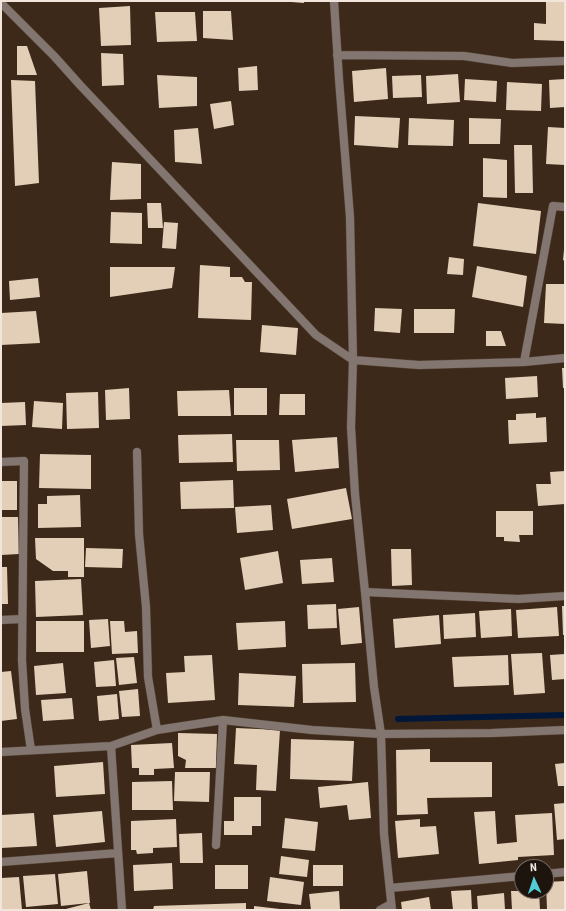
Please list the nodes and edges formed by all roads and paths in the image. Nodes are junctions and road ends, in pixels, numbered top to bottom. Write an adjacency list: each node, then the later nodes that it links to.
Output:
1 (334, 1): 3 (street)
2 (1, 3): 7 (street)
3 (337, 55): 4 (street); 7 (street)
4 (565, 61)
5 (565, 207): 8 (street)
6 (565, 358): 8 (street)
7 (353, 360): 8 (street); 11 (street)
8 (524, 362)
9 (137, 452): 16 (street)
10 (1, 462): 13 (street)
11 (366, 592): 12 (street); 18 (street)
12 (565, 596)
13 (22, 619): 14 (street); 20 (street)
14 (1, 620)
15 (223, 720): 16 (street); 18 (street); 22 (street)
16 (157, 730): 19 (street)
17 (565, 730): 18 (street)
18 (381, 734): 28 (street)
19 (111, 746): 20 (street); 23 (street)
20 (31, 750): 21 (street)
21 (1, 752)
22 (216, 845)
23 (118, 853): 24 (street); 30 (street)
24 (1, 862)
25 (565, 872): 26 (street)
26 (554, 873)
27 (514, 877): 28 (street)
28 (390, 888): 29 (street)
29 (392, 907): 31 (street)
30 (122, 910)
31 (380, 910)

